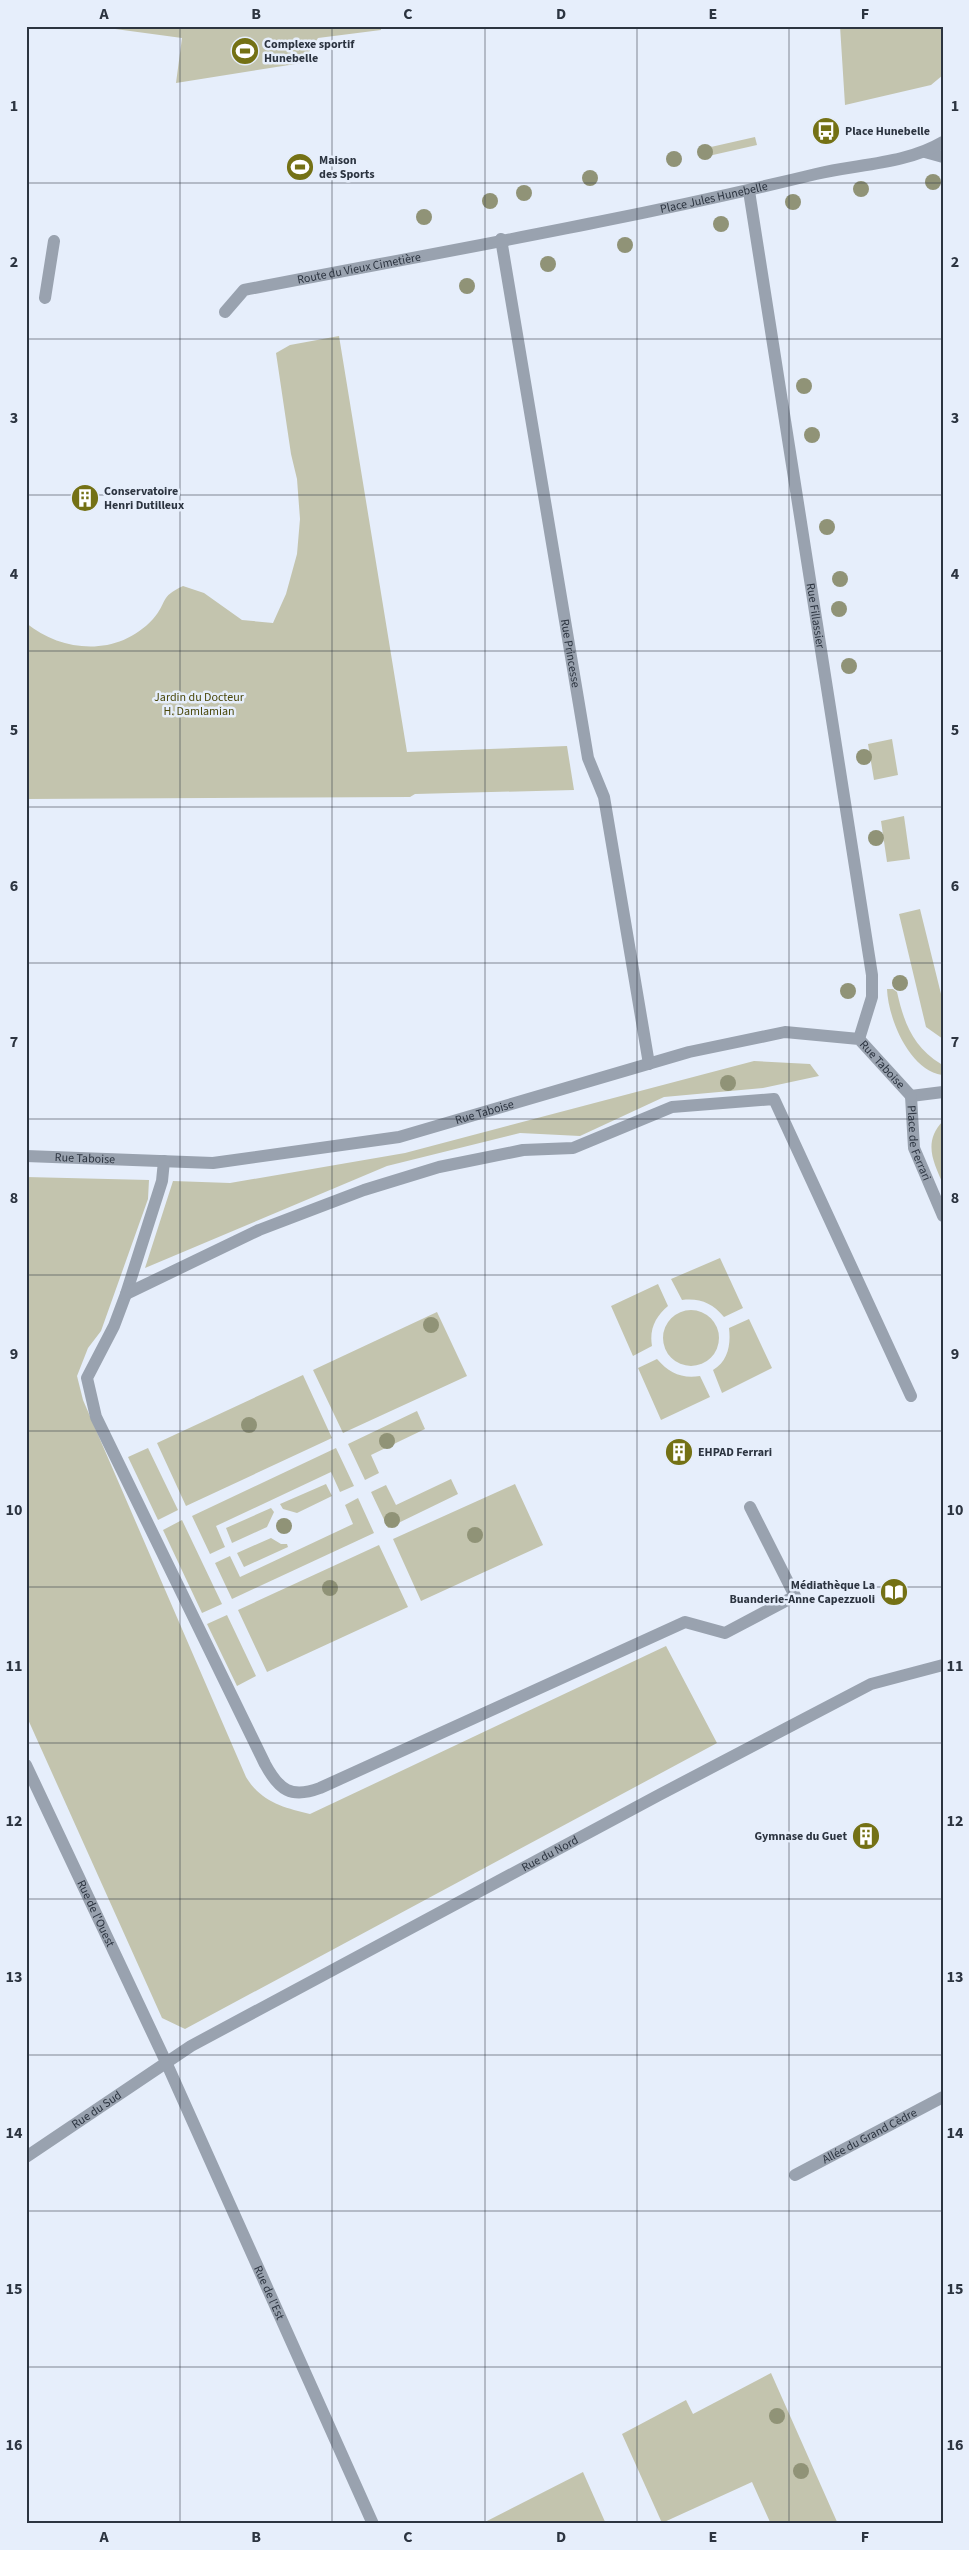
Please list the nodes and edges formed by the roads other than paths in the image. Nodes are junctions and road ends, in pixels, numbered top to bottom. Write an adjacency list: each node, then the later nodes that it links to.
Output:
1 (943, 142): 2 (street, Place Jules Hunebelle)
2 (925, 152): 3 (street, Place Jules Hunebelle); 4 (street, Place Jules Hunebelle)
3 (943, 156)
4 (749, 191): 5 (street, Place Jules Hunebelle); 9 (street, Rue Fillassier)
5 (501, 239): 8 (street, Route du Vieux Cimetière); 10 (street, Rue Princesse)
6 (54, 241): 7 (street)
7 (45, 298)
8 (225, 312)
9 (859, 1039): 10 (street, Rue Taboise); 12 (street, Rue Taboise)
10 (649, 1064): 14 (street, Rue Taboise)
11 (943, 1092): 12 (street)
12 (911, 1096): 15 (street, Place de Ferrari)
13 (26, 1156): 14 (street, Rue Taboise)
14 (164, 1161): 16 (street)
15 (943, 1216)
16 (126, 1294): 17 (street); 18 (street)
17 (911, 1396)
18 (750, 1507)
19 (943, 1665): 21 (street, Rue du Nord)
20 (26, 1765): 21 (street, Rue de l'Ouest)
21 (166, 2062): 23 (street, Rue du Sud); 25 (street, Rue de l'Est)
22 (943, 2097): 24 (street, Allée du Grand Cèdre)
23 (26, 2157)
24 (795, 2175)
25 (373, 2524)

